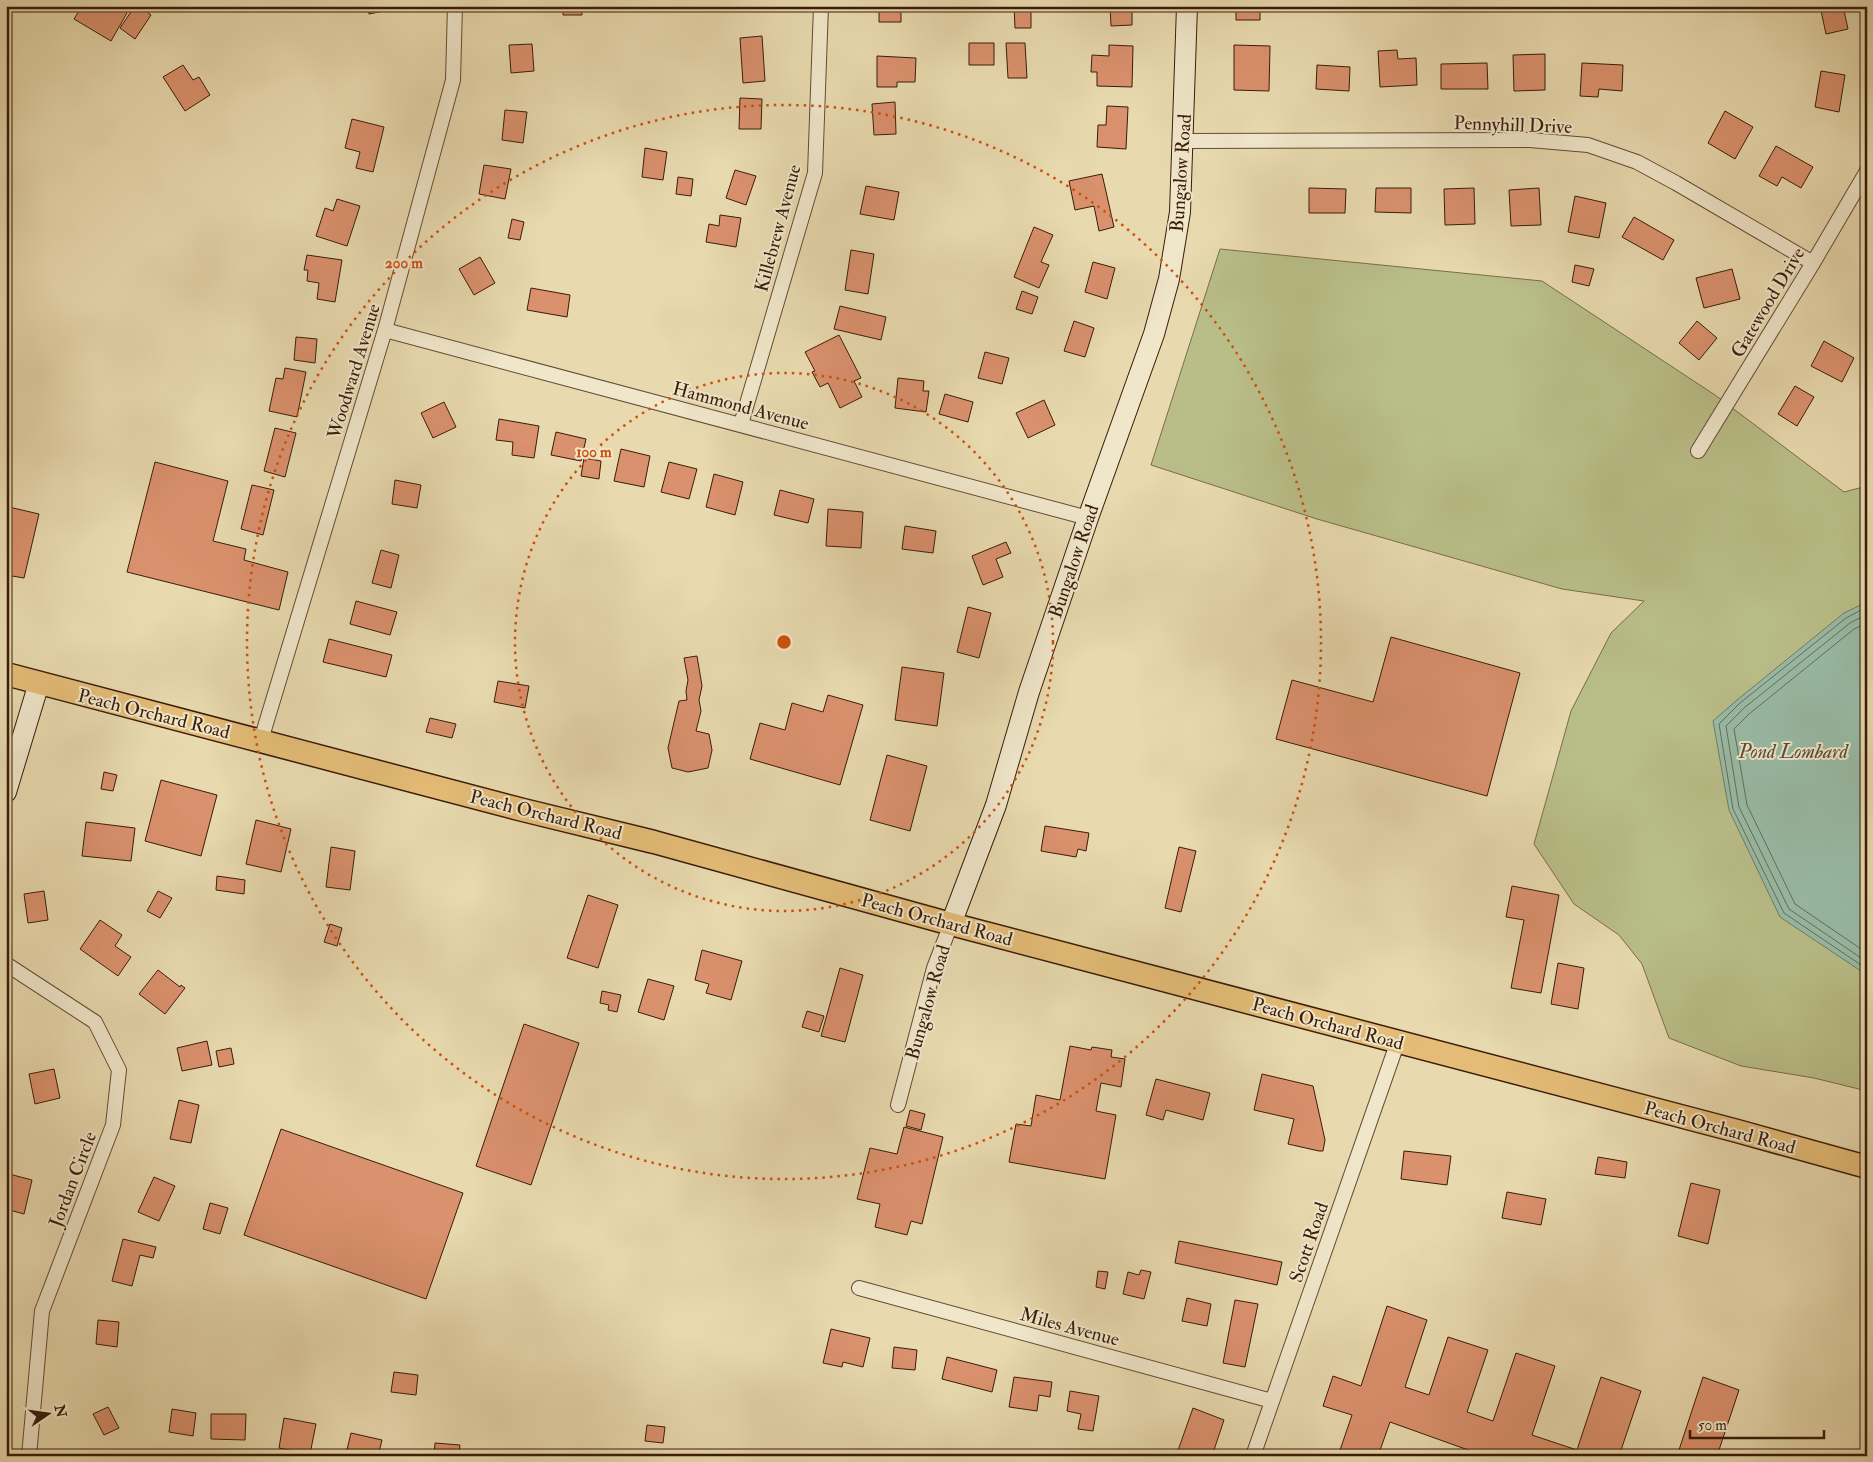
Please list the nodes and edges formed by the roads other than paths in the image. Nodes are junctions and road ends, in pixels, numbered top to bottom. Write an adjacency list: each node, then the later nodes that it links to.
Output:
1 (455, 6): 7 (street, Woodward Avenue)
2 (821, 6): 8 (street, Killebrew Avenue)
3 (1187, 6): 4 (street, Bungalow Road)
4 (1183, 141): 6 (street, Pennyhill Drive); 10 (street, Bungalow Road)
5 (1867, 171): 6 (street, Gatewood Drive)
6 (1813, 262): 9 (street, Gatewood Drive)
7 (385, 330): 8 (street, Hammond Avenue); 13 (street, Woodward Avenue)
8 (741, 424): 10 (street, Hammond Avenue)
9 (1698, 451)
10 (1088, 518): 15 (street, Bungalow Road)
11 (6, 674): 12 (main road, Peach Orchard Road)
12 (39, 683): 13 (main road, Peach Orchard Road); 14 (street)
13 (261, 740): 15 (main road, Peach Orchard Road)
14 (6, 792)
15 (951, 924): 17 (main road, Peach Orchard Road); 18 (street, Bungalow Road)
16 (6, 964): 22 (street, Jordan Circle)
17 (1398, 1041): 19 (main road, Peach Orchard Road); 21 (street, Scott Road)
18 (898, 1105)
19 (1867, 1167)
20 (859, 1288): 21 (street, Miles Avenue)
21 (1272, 1400): 23 (street, Scott Road)
22 (29, 1456)
23 (1253, 1456)

